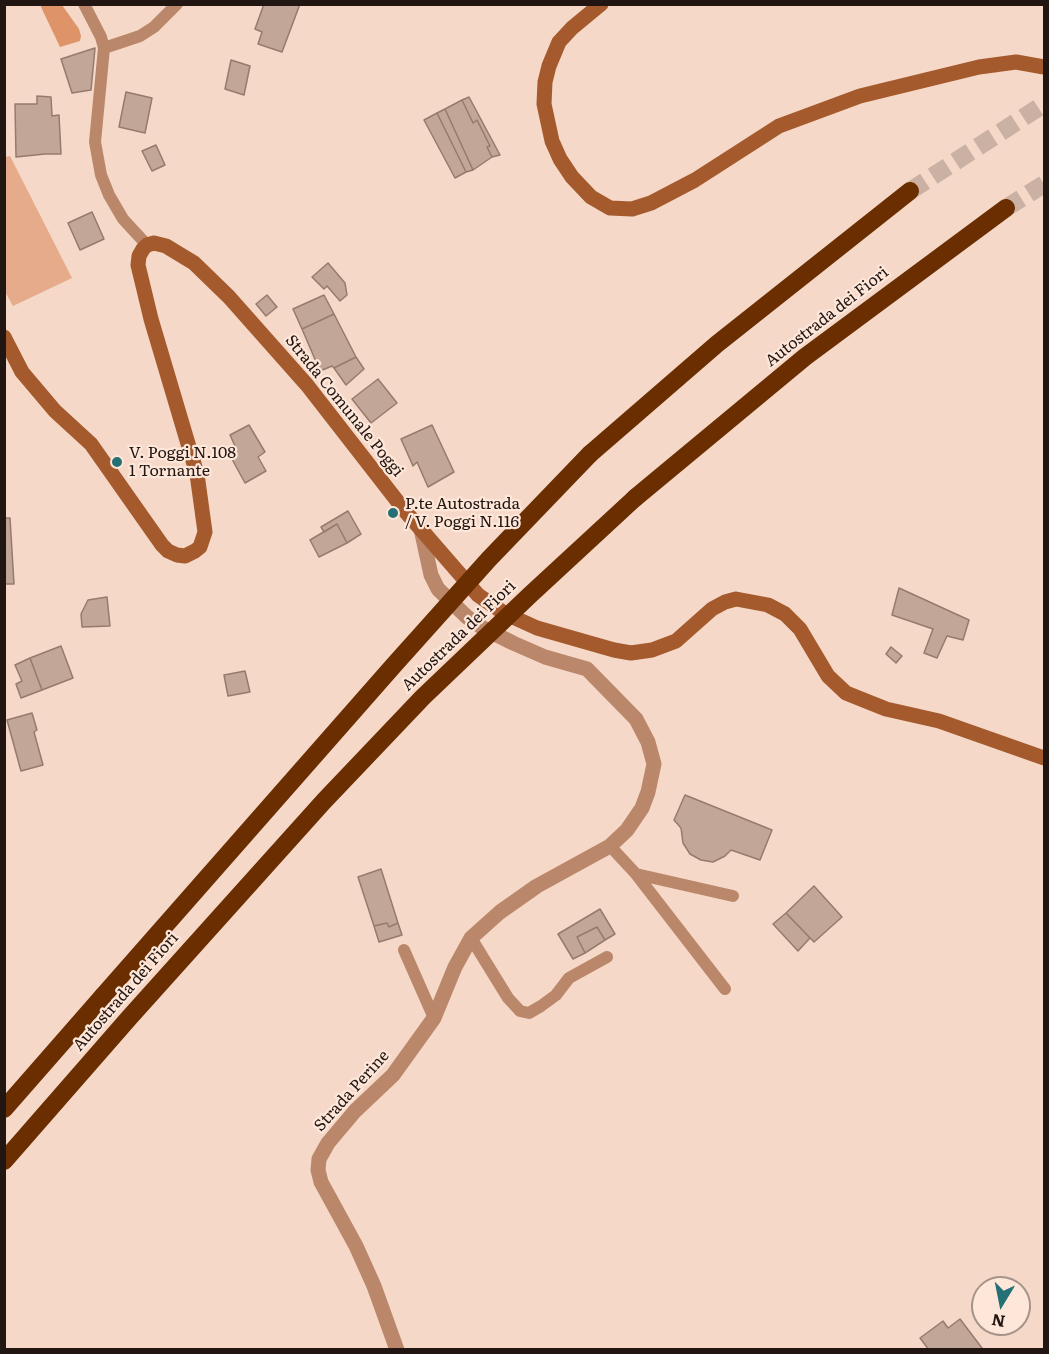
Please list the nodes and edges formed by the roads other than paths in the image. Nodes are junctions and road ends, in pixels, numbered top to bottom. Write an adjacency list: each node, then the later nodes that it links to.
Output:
1 (84, 4): 4 (lane)
2 (177, 4): 4 (lane)
3 (601, 4): 5 (main road)
4 (104, 48): 8 (lane)
5 (1044, 67)
6 (910, 191): 20 (highway, Autostrada dei Fiori, bridge)
7 (1006, 208): 21 (highway, Autostrada dei Fiori, bridge)
8 (147, 245): 9 (main road); 10 (main road, Strada Comunale Poggi)
9 (4, 337)
10 (421, 529): 11 (main road, Strada Comunale Poggi); 12 (street, Strada Perine)
11 (1044, 758)
12 (610, 846): 13 (lane); 15 (street, Strada Perine)
13 (636, 874): 14 (lane); 18 (lane)
14 (733, 896)
15 (471, 938): 17 (lane); 19 (street, Strada Perine)
16 (404, 951): 19 (lane)
17 (607, 957)
18 (725, 989)
19 (434, 1018): 22 (street, Strada Perine)
20 (4, 1109)
21 (4, 1161)
22 (397, 1350)

